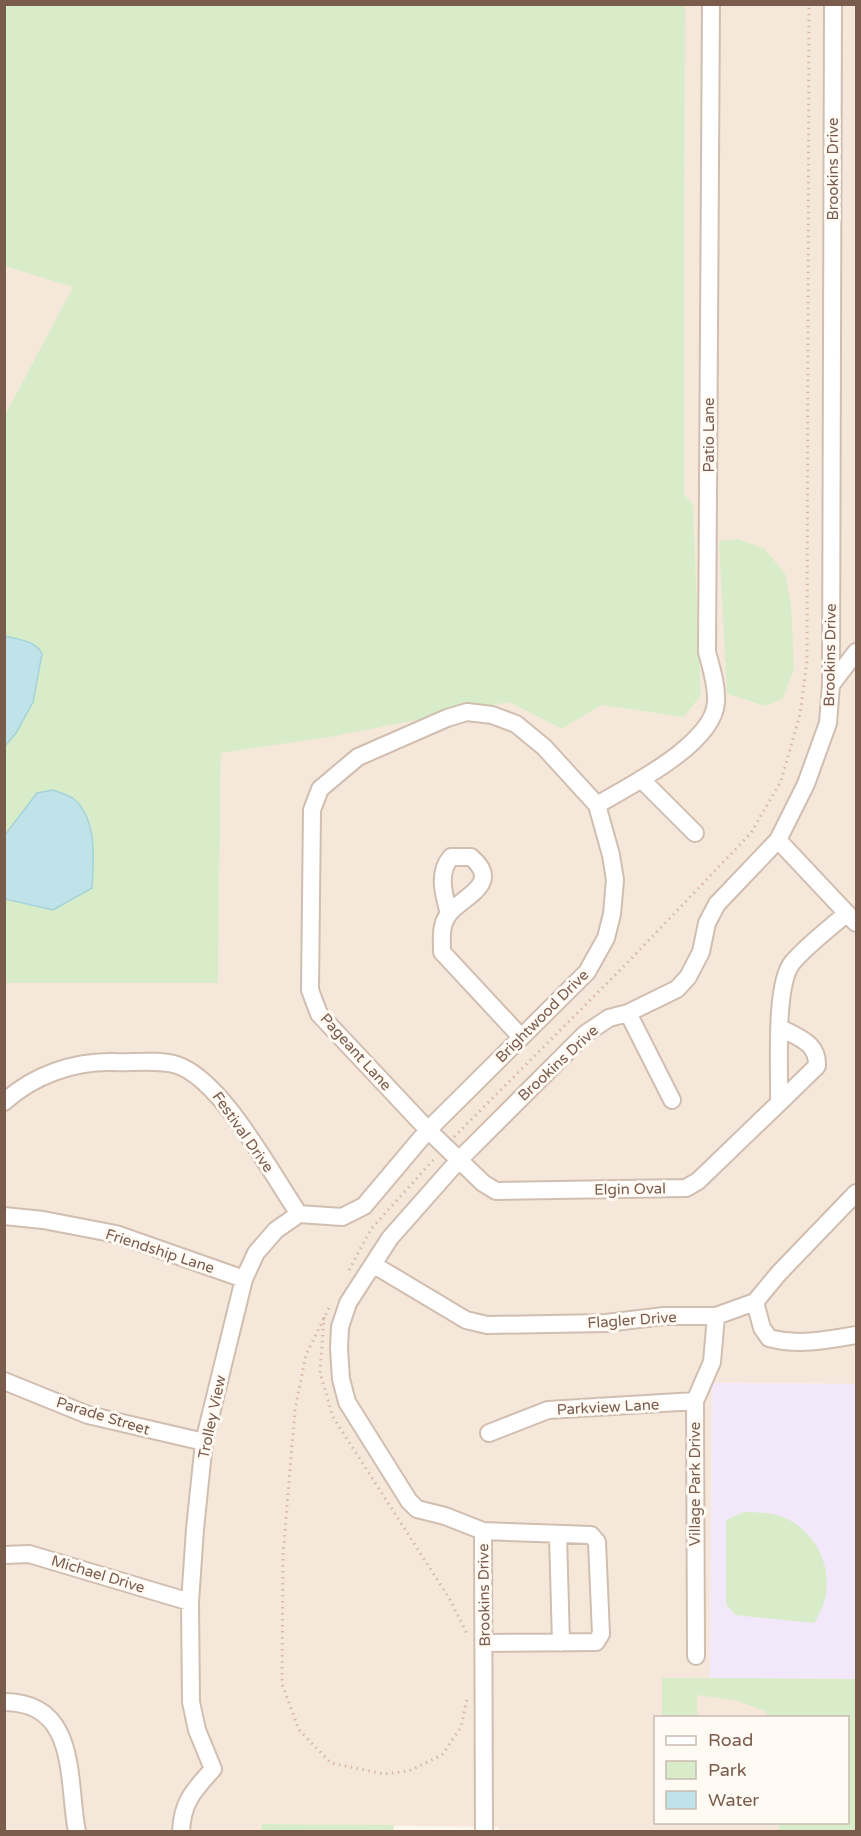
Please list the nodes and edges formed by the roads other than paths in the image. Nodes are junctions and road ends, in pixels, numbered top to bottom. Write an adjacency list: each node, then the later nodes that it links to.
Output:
1 (711, 4): 5 (street, Patio Lane)
2 (833, 4): 4 (street, Brookins Drive)
3 (856, 652): 4 (street)
4 (831, 685): 9 (street, Brookins Drive)
5 (641, 779): 6 (street, Patio Lane); 8 (street)
6 (597, 805): 7 (street, Brightwood Drive); 14 (street, Brightwood Drive)
7 (312, 810): 18 (street, Pageant Lane)
8 (695, 833)
9 (778, 840): 11 (street); 12 (street, Brookins Drive)
10 (449, 914): 14 (street)
11 (852, 918): 13 (street)
12 (628, 1012): 16 (street); 19 (street, Brookins Drive)
13 (780, 1028): 17 (street); 17 (street, Elgin Oval)
14 (521, 1037): 18 (street, Brightwood Drive)
15 (6, 1096): 21 (street, Festival Drive)
16 (672, 1100)
17 (779, 1103): 19 (street, Elgin Oval)
18 (428, 1130): 19 (street, Pageant Lane); 21 (street)
19 (458, 1161): 23 (street, Brookins Drive)
20 (856, 1193): 25 (street)
21 (298, 1214): 24 (street, Trolley View)
22 (4, 1216): 24 (street, Friendship Lane)
23 (374, 1264): 26 (street, Flagler Drive); 32 (street, Brookins Drive)
24 (244, 1279): 31 (street, Trolley View)
25 (755, 1302): 26 (street, Flagler Drive); 27 (street)
26 (716, 1316): 29 (street, Village Park Drive)
27 (856, 1335)
28 (4, 1381): 31 (street, Parade Street)
29 (695, 1401): 30 (street, Parkview Lane); 38 (street, Village Park Drive)
30 (489, 1432)
31 (204, 1442): 35 (street, Trolley View)
32 (483, 1531): 33 (street); 36 (street, Brookins Drive)
33 (558, 1535): 37 (street); 37 (street)
34 (4, 1555): 35 (street, Michael Drive)
35 (190, 1602): 41 (street, Trolley View)
36 (477, 1641): 37 (street); 42 (street, Brookins Drive)
37 (561, 1643)
38 (696, 1656)
39 (4, 1702): 40 (street)
40 (77, 1832)
41 (181, 1832)
42 (484, 1832)

